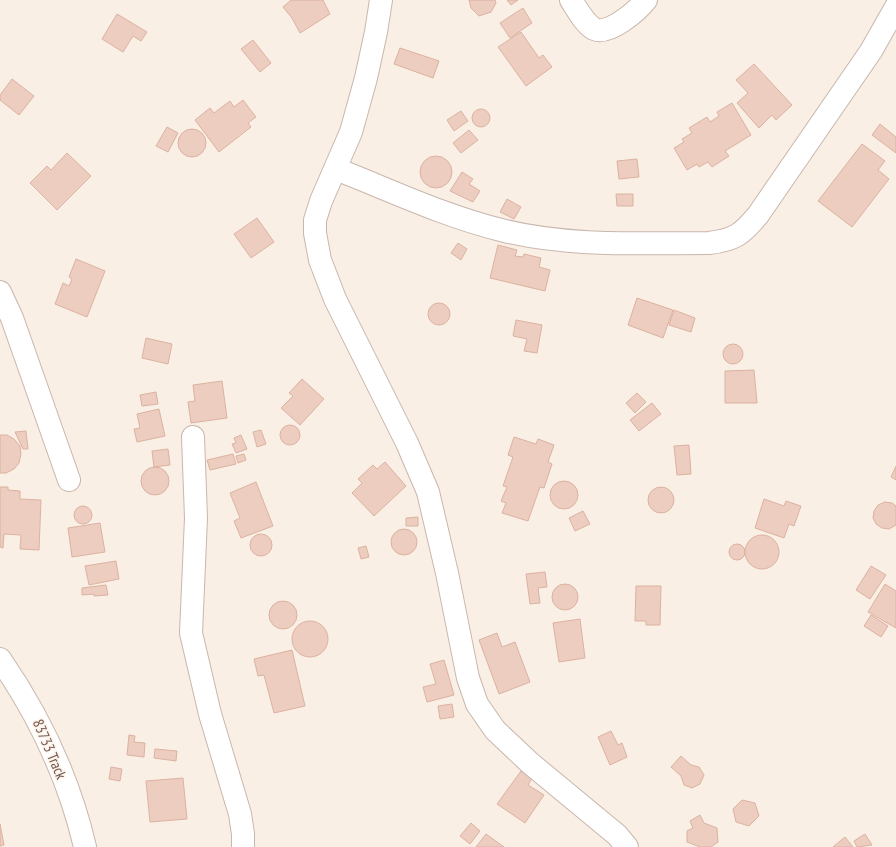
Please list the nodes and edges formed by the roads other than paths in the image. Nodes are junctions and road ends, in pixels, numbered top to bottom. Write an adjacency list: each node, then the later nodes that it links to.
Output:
1 (381, 0): 5 (street)
2 (571, 0): 3 (street)
3 (646, 0)
4 (896, 7): 5 (street)
5 (336, 168): 12 (street)
6 (0, 292): 8 (street)
7 (193, 437): 11 (street)
8 (69, 480)
9 (0, 659): 10 (street, 83733 Track)
10 (85, 847)
11 (243, 847)
12 (627, 847)

